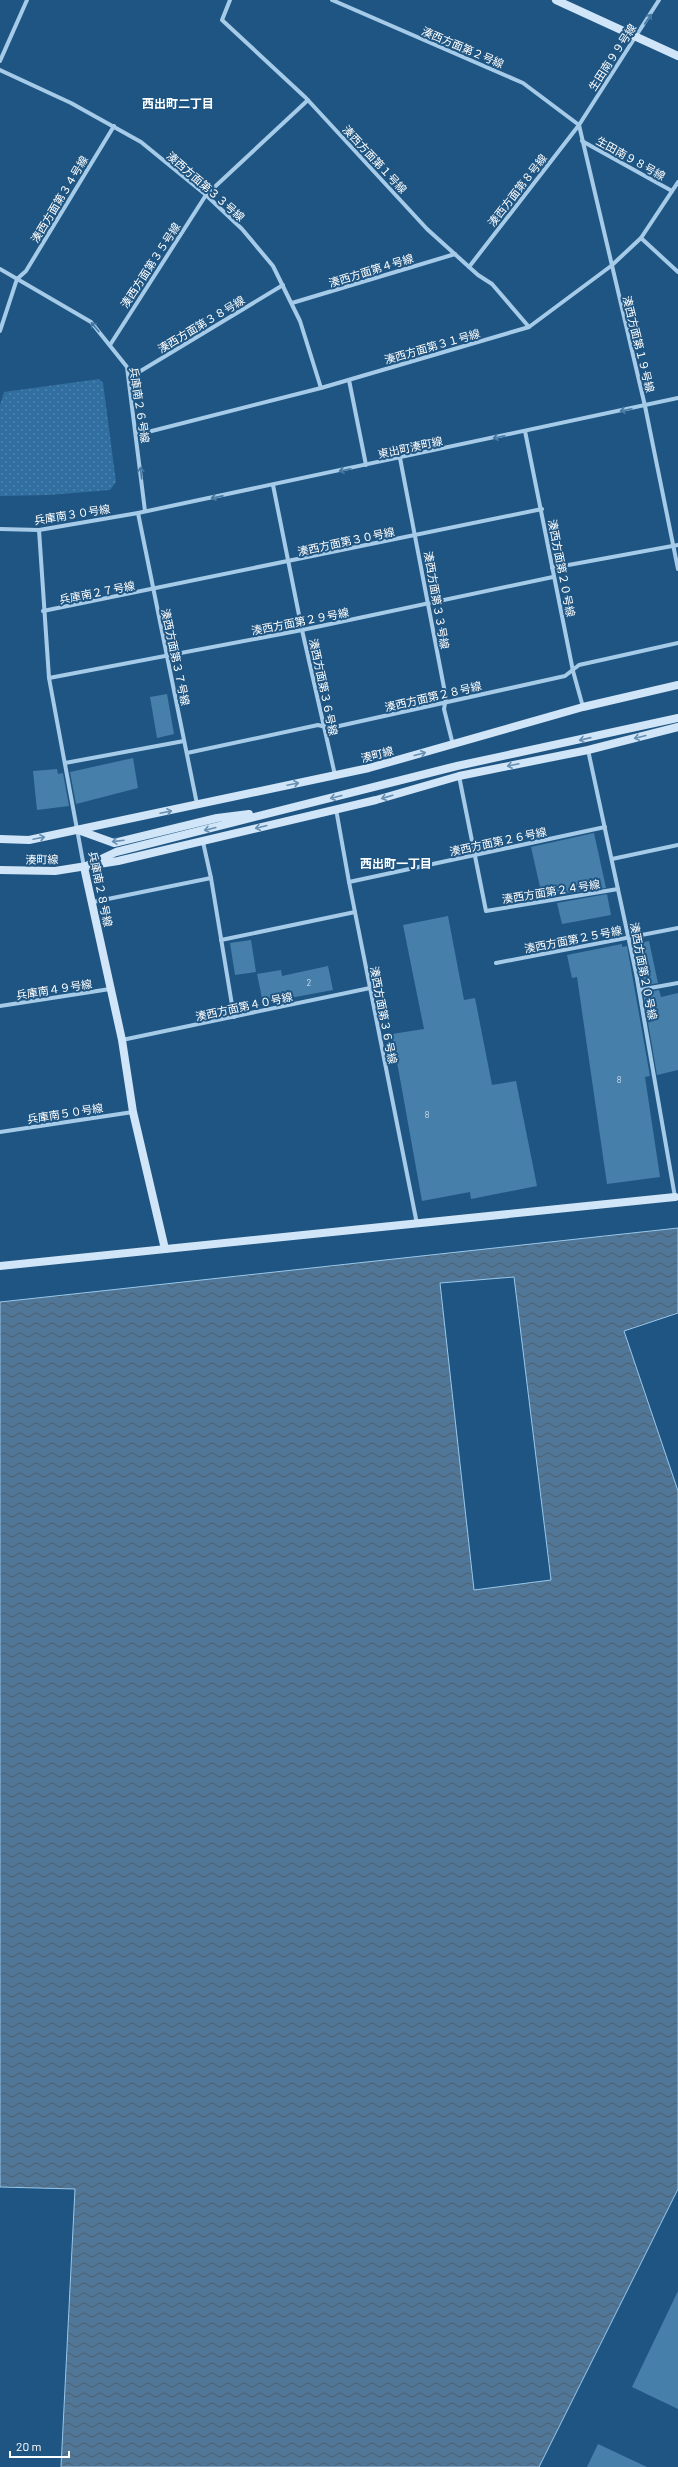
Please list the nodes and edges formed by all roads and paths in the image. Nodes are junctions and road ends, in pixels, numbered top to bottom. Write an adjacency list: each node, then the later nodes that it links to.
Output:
1 (27, 0): 8 (street)
2 (230, 0): 10 (street, 湊西方面第１号線)
3 (332, 0): 11 (street, 湊西方面第２号線)
4 (556, 0): 6 (street)
5 (660, 0): 6 (street, 生田南９９号線, one-way to 5)
6 (635, 36): 7 (street); 11 (street, 生田南９９号線)
7 (678, 56)
8 (0, 61)
9 (0, 70): 12 (street, 湊西方面第３３号線)
10 (308, 100): 16 (street, 湊西方面第３５号線); 18 (street, 湊西方面第１号線)
11 (579, 124): 13 (street, 湊西方面第１９号線); 20 (street, 湊西方面第８号線)
12 (114, 126): 16 (street, 湊西方面第３３号線); 23 (street, 湊西方面第３４号線)
13 (582, 141): 15 (street, 生田南９８号線); 19 (street, 湊西方面第１９号線)
14 (678, 182): 15 (street, 湊西方面第３１号線)
15 (672, 191): 17 (street, 湊西方面第３１号線)
16 (206, 195): 24 (street, 湊西方面第３３号線); 28 (street, 湊西方面第３５号線)
17 (641, 238): 19 (street, 湊西方面第３１号線); 22 (street)
18 (455, 254): 20 (street, 湊西方面第１号線); 25 (street, 湊西方面第４号線)
19 (611, 266): 26 (street, 湊西方面第３１号線); 33 (street, 湊西方面第１９号線)
20 (469, 267): 26 (street, 湊西方面第１号線)
21 (0, 269): 23 (street, 兵庫南２６号線)
22 (678, 272)
23 (17, 279): 27 (street); 28 (street, 兵庫南２６号線, one-way to 23)
24 (283, 285): 25 (street, 湊西方面第３３号線); 29 (street, 湊西方面第３８号線)
25 (292, 303): 31 (street, 湊西方面第３３号線)
26 (529, 327): 30 (street, 湊西方面第３１号線)
27 (0, 331)
28 (110, 345): 29 (street, 兵庫南２６号線)
29 (129, 378): 35 (street, 兵庫南２６号線)
30 (350, 380): 31 (street, 湊西方面第３１号線); 37 (street)
31 (321, 388): 35 (street, 湊西方面第３１号線)
32 (678, 398): 33 (street, 東出町湊町線)
33 (645, 406): 34 (street, 東出町湊町線, one-way to 34); 45 (street, 湊西方面第１９号線)
34 (525, 432): 36 (street, 東出町湊町線, one-way to 36); 39 (street, 湊西方面第２０号線)
35 (136, 435): 40 (street, 兵庫南２６号線, one-way to 35)
36 (400, 458): 37 (street, 東出町湊町線); 44 (street, 湊西方面第３３号線)
37 (366, 465): 38 (street, 東出町湊町線, one-way to 38)
38 (274, 485): 40 (street, 東出町湊町線, one-way to 40); 46 (street, 湊西方面第３６号線)
39 (542, 509): 44 (street, 湊西方面第３０号線); 47 (street, 湊西方面第２０号線)
40 (146, 511): 41 (street, 兵庫南３０号線)
41 (138, 513): 43 (street, 兵庫南３０号線); 50 (street, 湊西方面第３７号線)
42 (0, 529): 43 (street, 兵庫南３０号線)
43 (40, 530): 52 (street, 兵庫南２８号線)
44 (416, 535): 46 (street, 湊西方面第３０号線); 51 (street, 湊西方面第３３号線)
45 (676, 545): 47 (street); 48 (street, 湊西方面第１９号線)
46 (288, 562): 50 (street, 湊西方面第３０号線); 53 (street, 湊西方面第３６号線)
47 (552, 568): 49 (street, 湊西方面第２０号線)
48 (678, 568)
49 (553, 577): 51 (street, 湊西方面第２９号線); 56 (street, 湊西方面第２０号線)
50 (153, 590): 52 (street, 兵庫南２７号線); 55 (street, 湊西方面第３７号線)
51 (429, 604): 53 (street, 湊西方面第２９号線); 59 (street, 湊西方面第３３号線)
52 (43, 611): 57 (street, 兵庫南２８号線)
53 (302, 630): 55 (street, 湊西方面第２９号線); 62 (street, 湊西方面第３６号線)
54 (678, 644): 56 (street, 湊西方面第２８号線)
55 (167, 655): 57 (street, 湊西方面第２９号線); 64 (street, 湊西方面第３７号線)
56 (573, 671): 59 (street, 湊西方面第２８号線); 60 (street, 湊西方面第２０号線)
57 (49, 678): 68 (street, 兵庫南２８号線)
58 (678, 685): 60 (street, 湊町線)
59 (445, 702): 62 (street, 湊西方面第２８号線); 65 (street, 湊西方面第３３号線)
60 (583, 707): 65 (street, 湊町線)
61 (678, 718): 73 (street, 湊町線, one-way to 73)
62 (323, 726): 67 (street, 湊西方面第２８号線); 69 (street, 湊西方面第３６号線)
63 (678, 727): 66 (street, 湊町線, one-way to 66)
64 (184, 741): 67 (street, 湊西方面第３７号線); 68 (street)
65 (453, 745): 69 (street, 湊町線, one-way to 65)
66 (588, 750): 70 (street, 湊町線, one-way to 70); 74 (street, 湊西方面第２０号線)
67 (187, 753): 71 (street, 湊西方面第３７号線)
68 (65, 764): 75 (street, 兵庫南２８号線)
69 (335, 775): 71 (street, 湊町線, one-way to 69)
70 (459, 776): 72 (street, 湊町線, one-way to 72); 79 (street)
71 (198, 805): 75 (street, 湊町線, one-way to 71)
72 (336, 809): 77 (street, 湊町線, one-way to 77); 84 (street, 湊西方面第３６号線)
73 (280, 811): 75 (street, 湊町線, one-way to 75); 81 (street, 湊町線, one-way to 81)
74 (605, 827): 79 (street, 湊西方面第２６号線); 80 (street, 湊西方面第２０号線)
75 (78, 830): 76 (street, 湊町線, one-way to 75); 81 (street, 兵庫南２８号線)
76 (0, 839)
77 (203, 842): 81 (street, 湊町線); 83 (street)
78 (678, 845): 80 (street)
79 (475, 855): 84 (street, 湊西方面第２６号線); 85 (street, 湊西方面第２４号線)
80 (612, 859): 85 (street, 湊西方面第２０号線)
81 (84, 867): 82 (street, 湊町線); 86 (street, 兵庫南２８号線)
82 (0, 870)
83 (211, 878): 86 (street); 90 (street)
84 (349, 882): 87 (street, 湊西方面第３６号線)
85 (618, 889): 89 (street, 湊西方面第２０号線)
86 (93, 902): 94 (street, 兵庫南２８号線)
87 (355, 912): 90 (street); 93 (street, 湊西方面第３６号線)
88 (678, 928): 89 (street, 湊西方面第２５号線)
89 (629, 938): 91 (street, 湊西方面第２５号線); 95 (street, 湊西方面第２０号線)
90 (221, 940): 97 (street)
91 (496, 963)
92 (678, 983): 95 (street)
93 (370, 988): 97 (street, 湊西方面第４０号線); 102 (street, 湊西方面第３６号線)
94 (110, 989): 96 (street, 兵庫南４９号線); 98 (street, 兵庫南２８号線)
95 (639, 990): 101 (street, 湊西方面第２０号線)
96 (0, 1006)
97 (234, 1017): 98 (street, 湊西方面第４０号線)
98 (122, 1040): 99 (street, 兵庫南２８号線)
99 (133, 1112): 100 (street, 兵庫南５０号線); 103 (street, 兵庫南２８号線)
100 (0, 1132)
101 (675, 1197): 102 (street)
102 (417, 1224): 103 (street)
103 (165, 1250): 104 (street)
104 (0, 1266)

